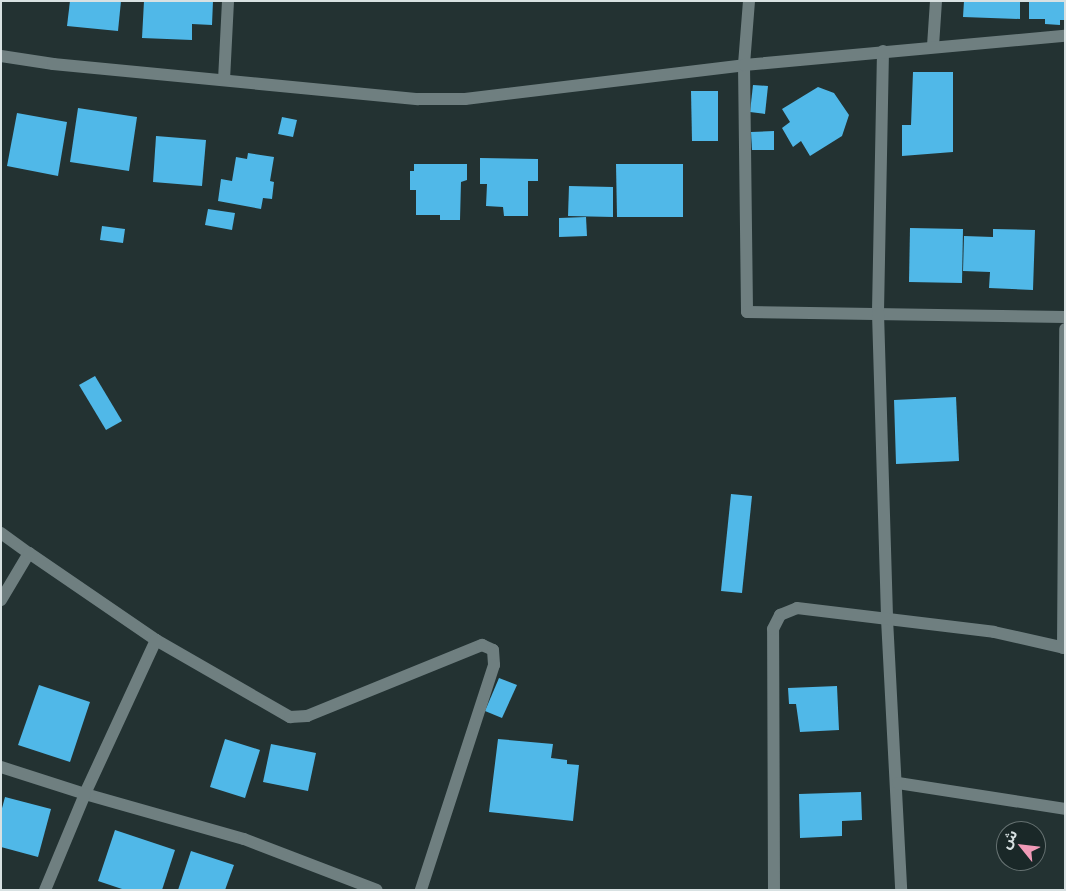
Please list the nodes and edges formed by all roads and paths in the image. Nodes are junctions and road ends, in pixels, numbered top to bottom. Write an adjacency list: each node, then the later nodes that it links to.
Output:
1 (228, 1): 9 (street)
2 (749, 1): 8 (street)
3 (936, 1): 5 (street)
4 (1065, 36): 5 (street)
5 (933, 46): 6 (street)
6 (883, 51): 8 (street); 10 (street)
7 (1, 56): 9 (street)
8 (744, 65): 9 (street); 10 (street)
9 (224, 80)
10 (878, 313): 11 (street); 16 (street)
11 (1065, 317)
12 (1065, 329): 18 (street)
13 (1, 533): 14 (street)
14 (29, 554): 15 (street); 17 (street)
15 (1, 600)
16 (887, 619): 18 (street); 20 (street); 26 (street)
17 (156, 640): 21 (street); 25 (street)
18 (1064, 648)
19 (1, 767): 21 (street)
20 (898, 783): 22 (street); 27 (street)
21 (85, 794): 23 (street); 24 (street)
22 (1065, 809)
23 (45, 890)
24 (377, 890)
25 (421, 890)
26 (774, 890)
27 (901, 890)

